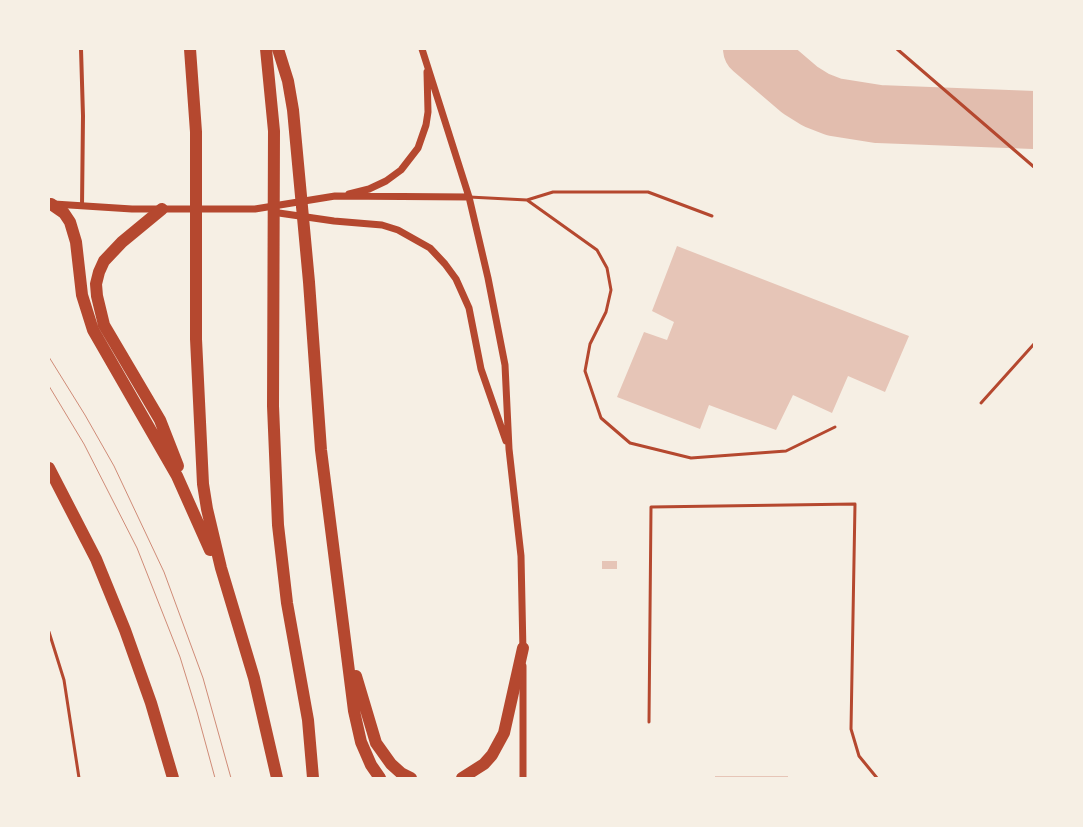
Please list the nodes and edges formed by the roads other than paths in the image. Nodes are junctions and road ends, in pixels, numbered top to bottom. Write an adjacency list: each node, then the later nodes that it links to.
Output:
1 (81, 49): 13 (street)
2 (190, 49): 24 (highway)
3 (266, 49): 31 (highway)
4 (278, 49): 25 (highway)
5 (422, 49): 7 (street)
6 (897, 49): 8 (lane)
7 (425, 57): 9 (street); 10 (street)
8 (1034, 167)
9 (335, 196): 10 (street); 15 (street)
10 (469, 197): 11 (lane); 20 (street)
11 (528, 200): 16 (lane); 19 (lane)
12 (50, 204): 13 (street); 22 (highway)
13 (82, 206): 14 (street)
14 (162, 209): 15 (street); 22 (highway)
15 (256, 210): 20 (street)
16 (712, 216)
17 (1034, 344): 18 (lane)
18 (981, 403)
19 (835, 428)
20 (509, 449): 26 (street)
21 (49, 468): 29 (highway)
22 (192, 507): 24 (highway)
23 (49, 632): 28 (lane)
24 (241, 632): 30 (highway)
25 (346, 642): 32 (highway); 33 (highway)
26 (523, 648): 34 (highway); 35 (street)
27 (649, 722): 36 (lane)
28 (79, 778)
29 (172, 778)
30 (276, 778)
31 (313, 778)
32 (380, 778)
33 (411, 778)
34 (462, 778)
35 (523, 778)
36 (877, 778)

